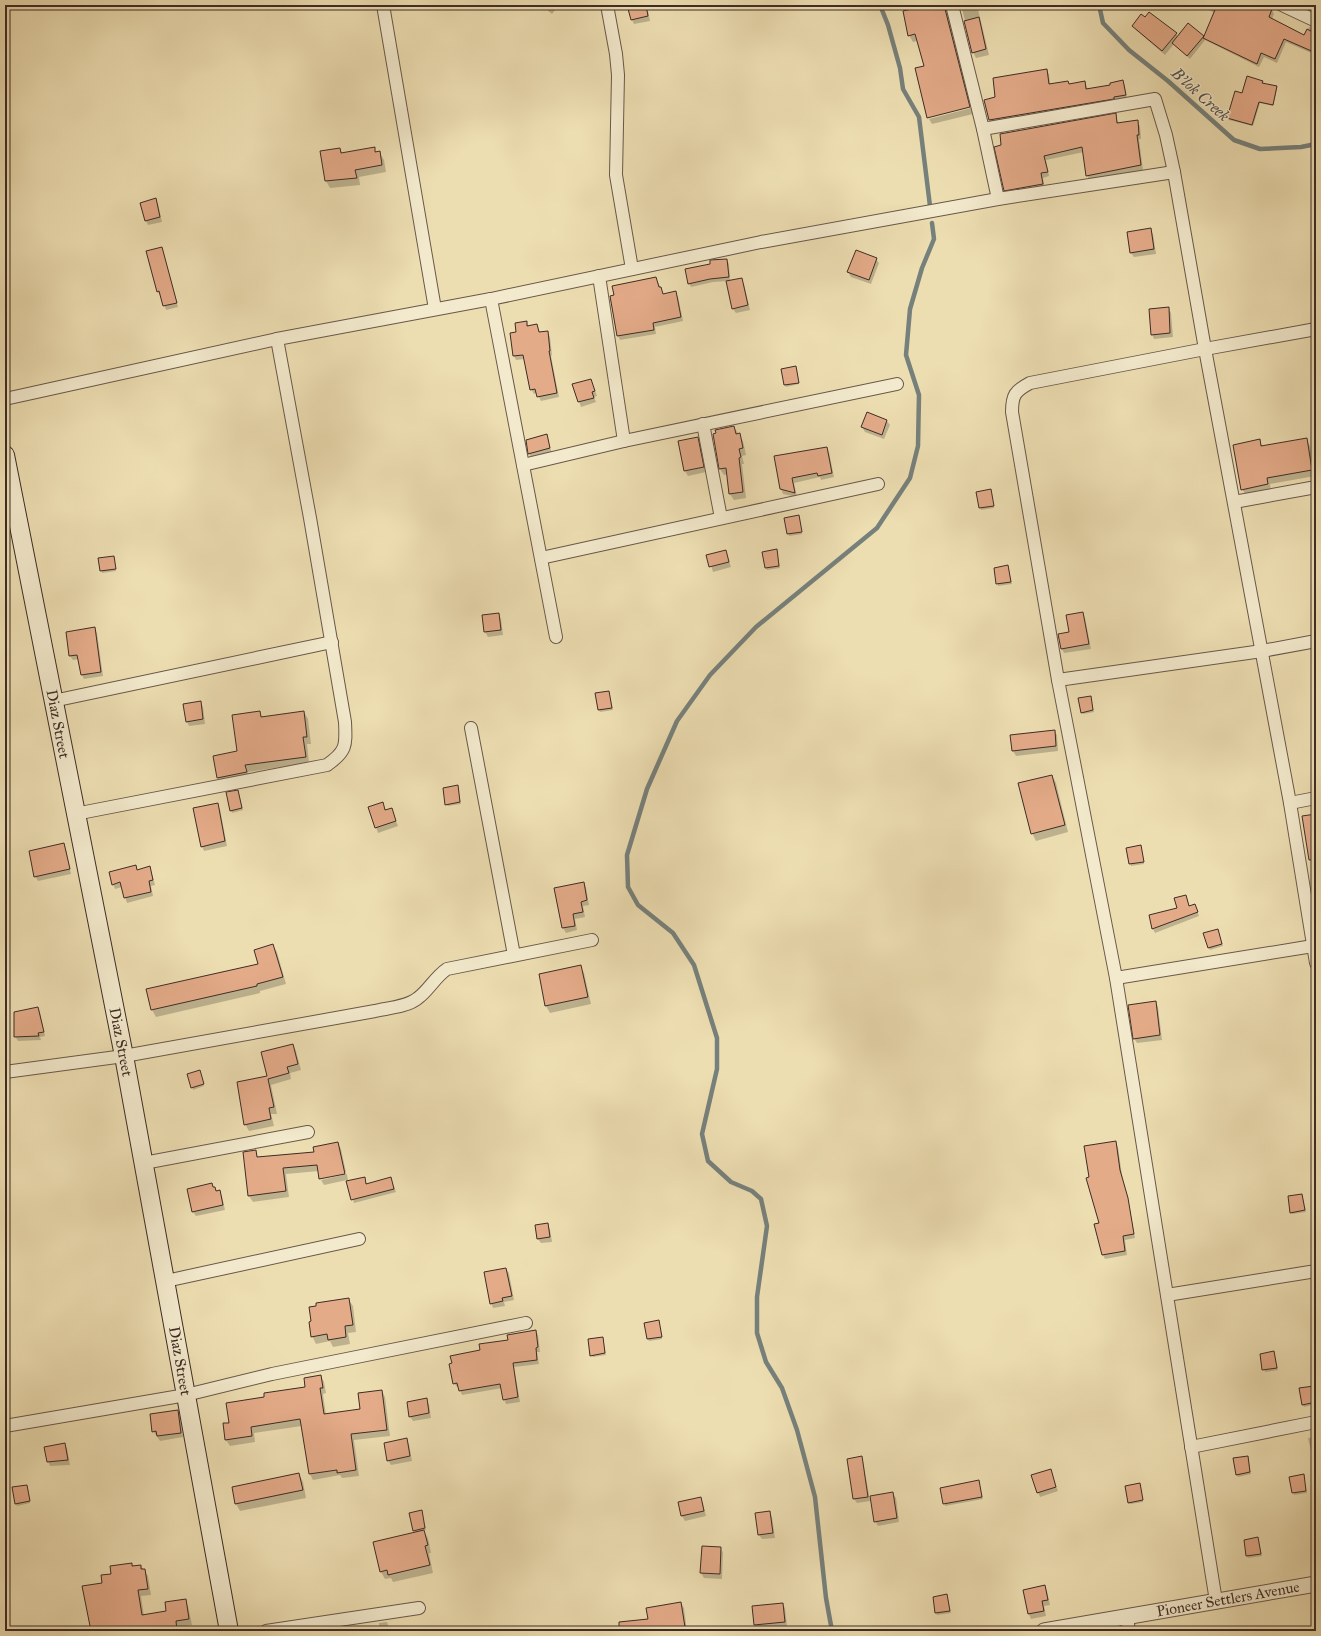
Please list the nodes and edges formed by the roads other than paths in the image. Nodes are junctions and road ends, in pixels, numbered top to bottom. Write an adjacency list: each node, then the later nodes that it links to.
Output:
1 (383, 5): 13 (street)
2 (607, 5): 10 (street)
3 (952, 5): 7 (street)
4 (1282, 5): 5 (street)
5 (1302, 10): 6 (street)
6 (1316, 20)
7 (983, 129): 8 (street); 9 (street)
8 (1174, 172): 9 (street); 16 (street)
9 (998, 199): 10 (street)
10 (632, 269): 11 (street)
11 (599, 276): 12 (street); 20 (street)
12 (491, 299): 13 (street); 22 (street)
13 (435, 309): 15 (street)
14 (1316, 330): 16 (street)
15 (277, 339): 18 (street); 30 (street)
16 (1205, 349): 25 (street); 32 (street)
17 (897, 384): 19 (street)
18 (5, 399)
19 (703, 424): 20 (street); 26 (street)
20 (624, 441): 22 (street)
21 (5, 455): 33 (main road, Diaz Street)
22 (523, 465): 27 (street)
23 (878, 484): 26 (street)
24 (1316, 487): 25 (street)
25 (1234, 502): 31 (street)
26 (721, 518): 27 (street)
27 (541, 558): 28 (street)
28 (556, 637)
29 (1316, 641): 31 (street)
30 (332, 642): 33 (street); 37 (street)
31 (1262, 651): 32 (street); 36 (street)
32 (1058, 680): 42 (street)
33 (53, 701): 37 (main road, Diaz Street)
34 (471, 728): 40 (street)
35 (1316, 798): 36 (street)
36 (1290, 803): 39 (street)
37 (75, 814): 43 (main road, Diaz Street)
38 (592, 940): 40 (street)
39 (1313, 946): 41 (street); 42 (street)
40 (514, 955): 43 (street)
41 (1316, 963)
42 (1116, 978): 50 (street)
43 (124, 1056): 44 (street); 46 (main road, Diaz Street)
44 (5, 1072)
45 (308, 1132): 46 (street)
46 (144, 1163): 49 (main road, Diaz Street)
47 (359, 1239): 49 (street)
48 (1316, 1271): 50 (street)
49 (166, 1281): 52 (main road, Diaz Street)
50 (1167, 1295): 55 (street)
51 (526, 1323): 52 (street)
52 (186, 1395): 54 (street); 60 (main road, Diaz Street)
53 (1316, 1422): 55 (street)
54 (5, 1426)
55 (1191, 1446): 57 (street)
56 (1316, 1584): 57 (street, Pioneer Settlers Avenue)
57 (1216, 1601): 59 (street, Pioneer Settlers Avenue)
58 (419, 1608): 61 (street)
59 (1128, 1624): 62 (street, Pioneer Settlers Avenue)
60 (229, 1631)
61 (266, 1631)
62 (1044, 1631)

